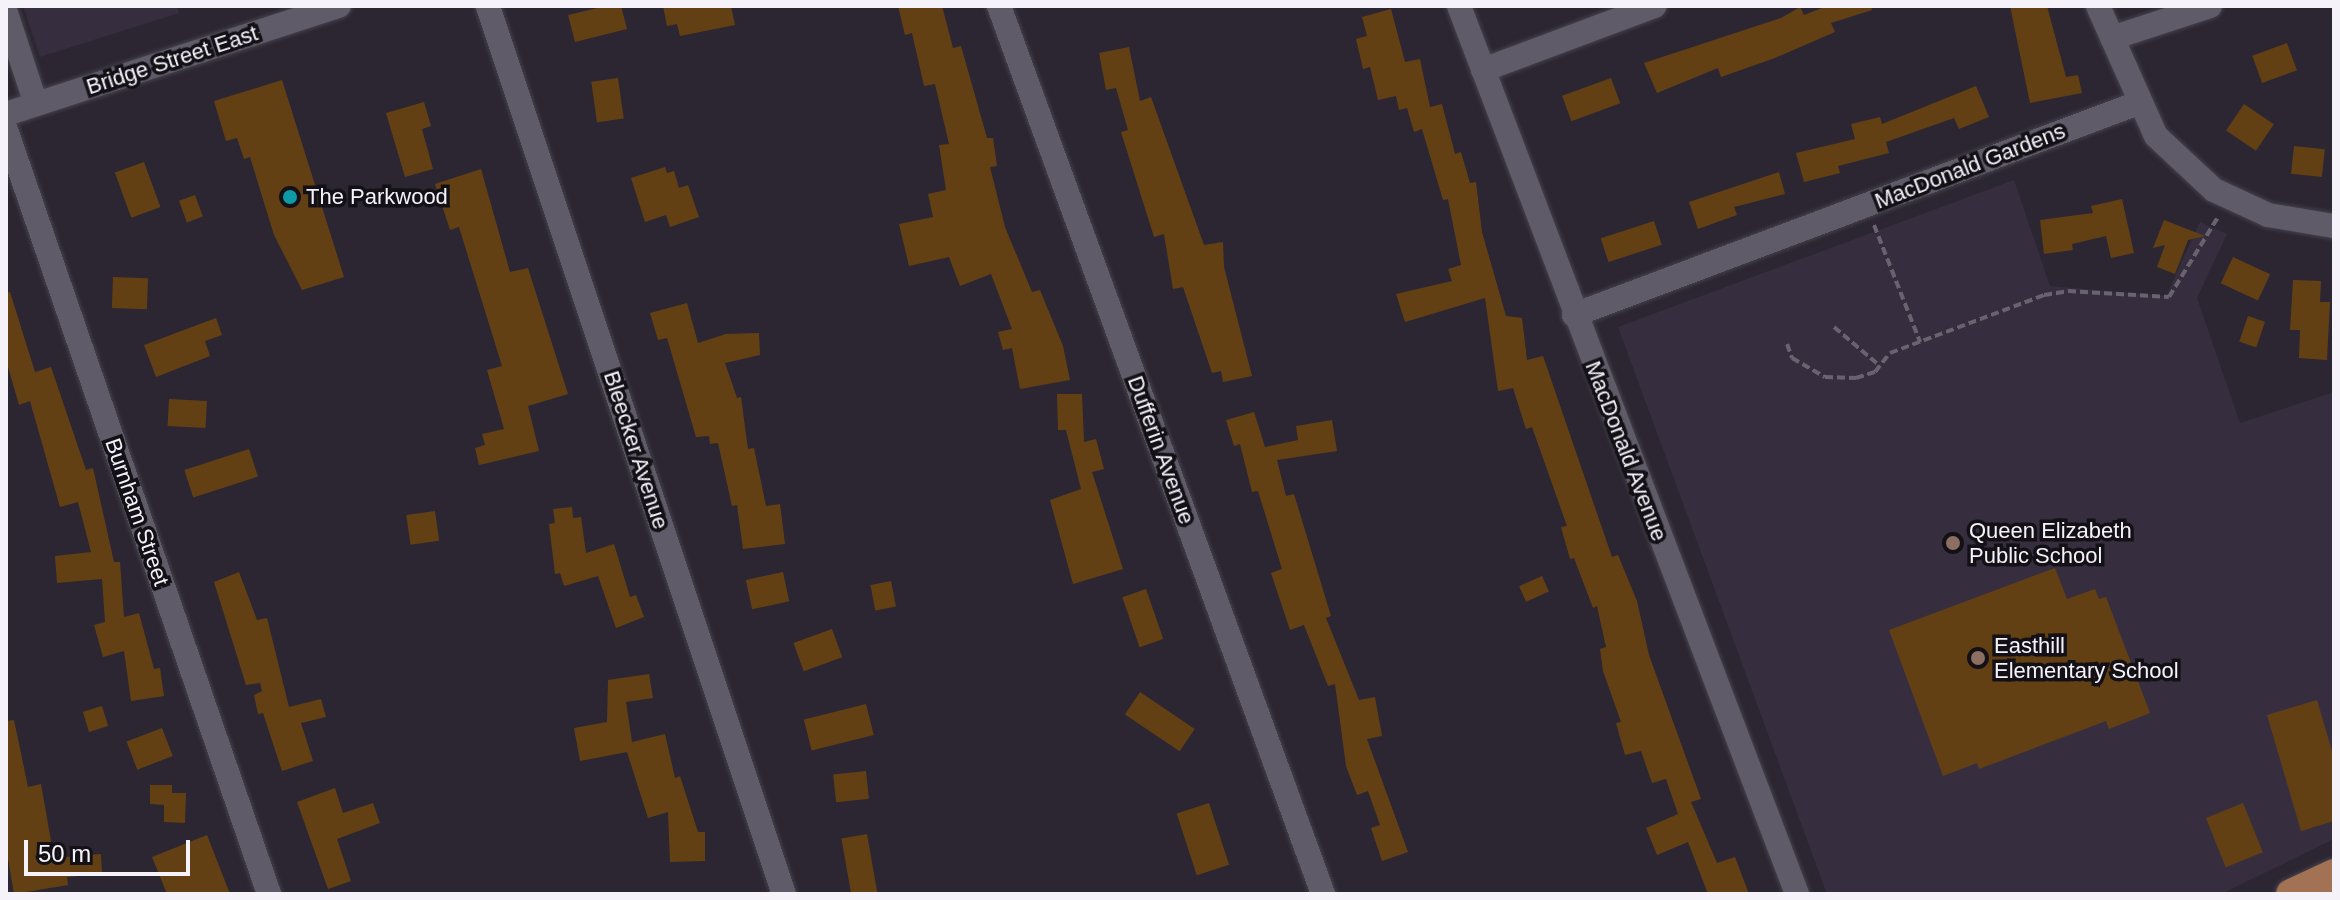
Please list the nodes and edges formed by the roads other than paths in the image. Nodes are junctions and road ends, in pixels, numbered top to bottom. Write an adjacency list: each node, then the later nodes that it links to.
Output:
1 (339, 6): 12 (street, Bridge Street East)
2 (488, 6): 19 (street, Bleecker Avenue)
3 (999, 6): 20 (street, Dufferin Avenue)
4 (1459, 6): 10 (street, MacDonald Avenue)
5 (1654, 6): 10 (street)
6 (2098, 6): 9 (street)
7 (2210, 6): 9 (street)
8 (6, 13): 12 (street)
9 (2112, 38): 11 (street)
10 (1483, 70): 16 (street, MacDonald Avenue)
11 (2138, 103): 15 (street); 16 (street, MacDonald Gardens)
12 (36, 104): 13 (street, Bridge Street East)
13 (6, 114)
14 (6, 130): 18 (street, Burnham Street)
15 (2334, 226)
16 (1574, 315): 21 (street, MacDonald Avenue)
17 (2334, 874): 22 (main road)
18 (269, 894)
19 (784, 894)
20 (1323, 894)
21 (1797, 894)
22 (2291, 894)

